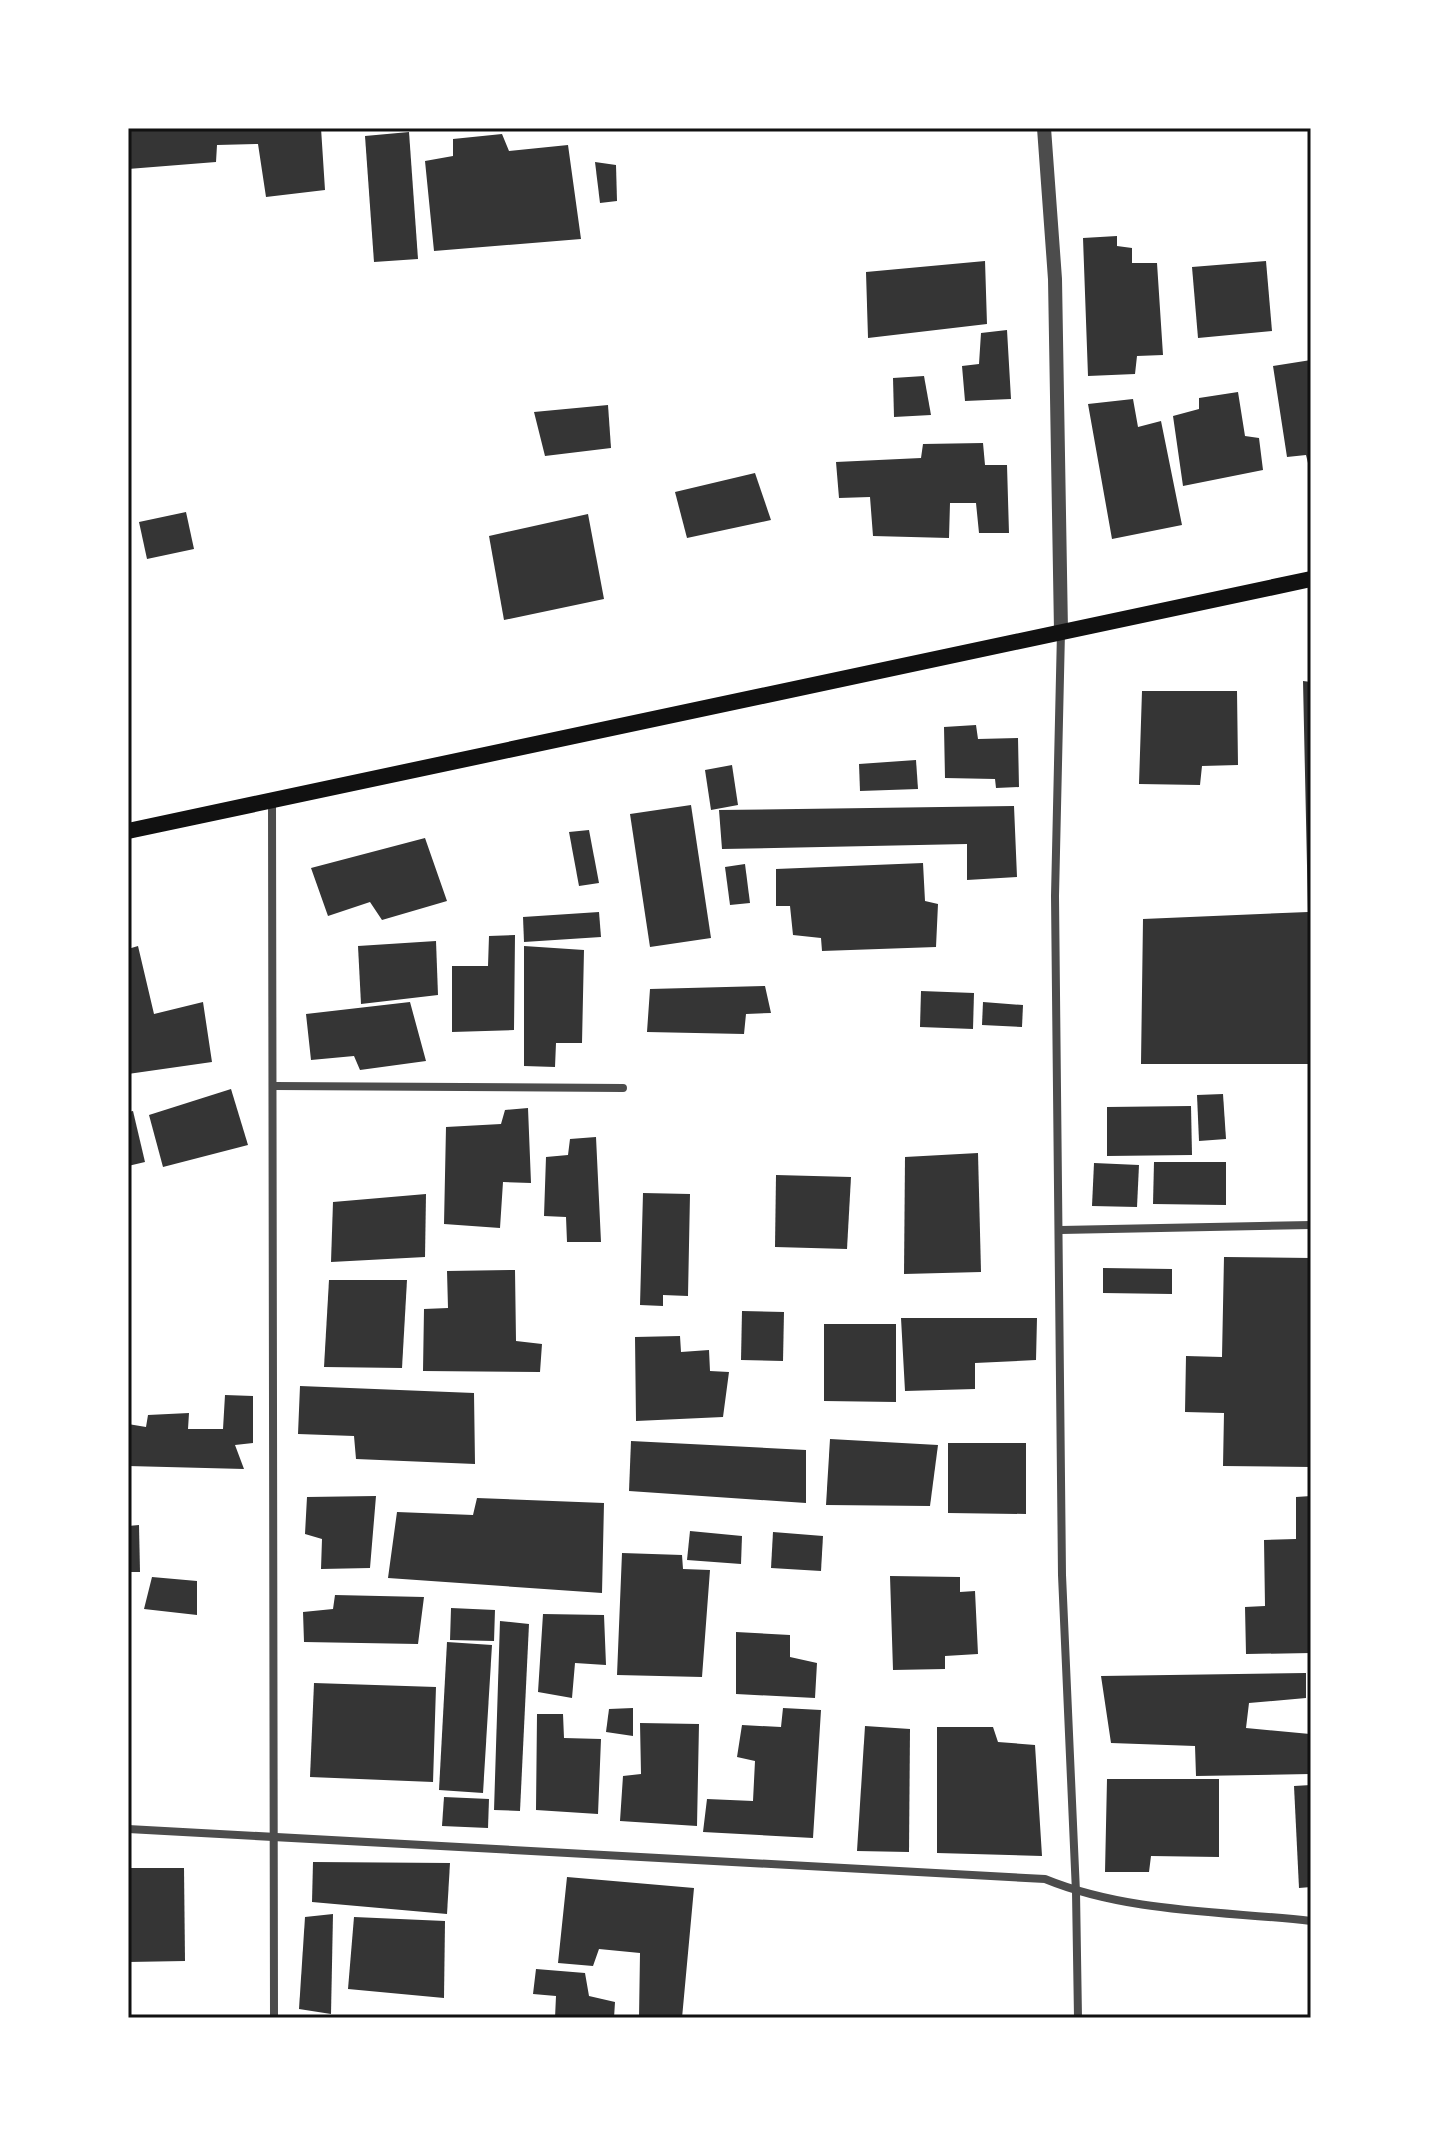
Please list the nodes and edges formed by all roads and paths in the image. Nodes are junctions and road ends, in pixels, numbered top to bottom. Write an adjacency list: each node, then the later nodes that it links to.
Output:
1 (1044, 128): 3 (street)
2 (1311, 579): 3 (main road)
3 (1061, 631): 4 (main road); 9 (street)
4 (272, 799): 5 (main road); 6 (street)
5 (128, 831)
6 (274, 1086): 7 (street); 11 (street)
7 (623, 1088)
8 (1311, 1225): 9 (street)
9 (1061, 1230): 12 (street)
10 (128, 1829): 11 (street)
11 (275, 1838): 12 (street); 14 (street)
12 (1076, 1892): 13 (street); 15 (street)
13 (1311, 1921)
14 (274, 2018)
15 (1078, 2018)

